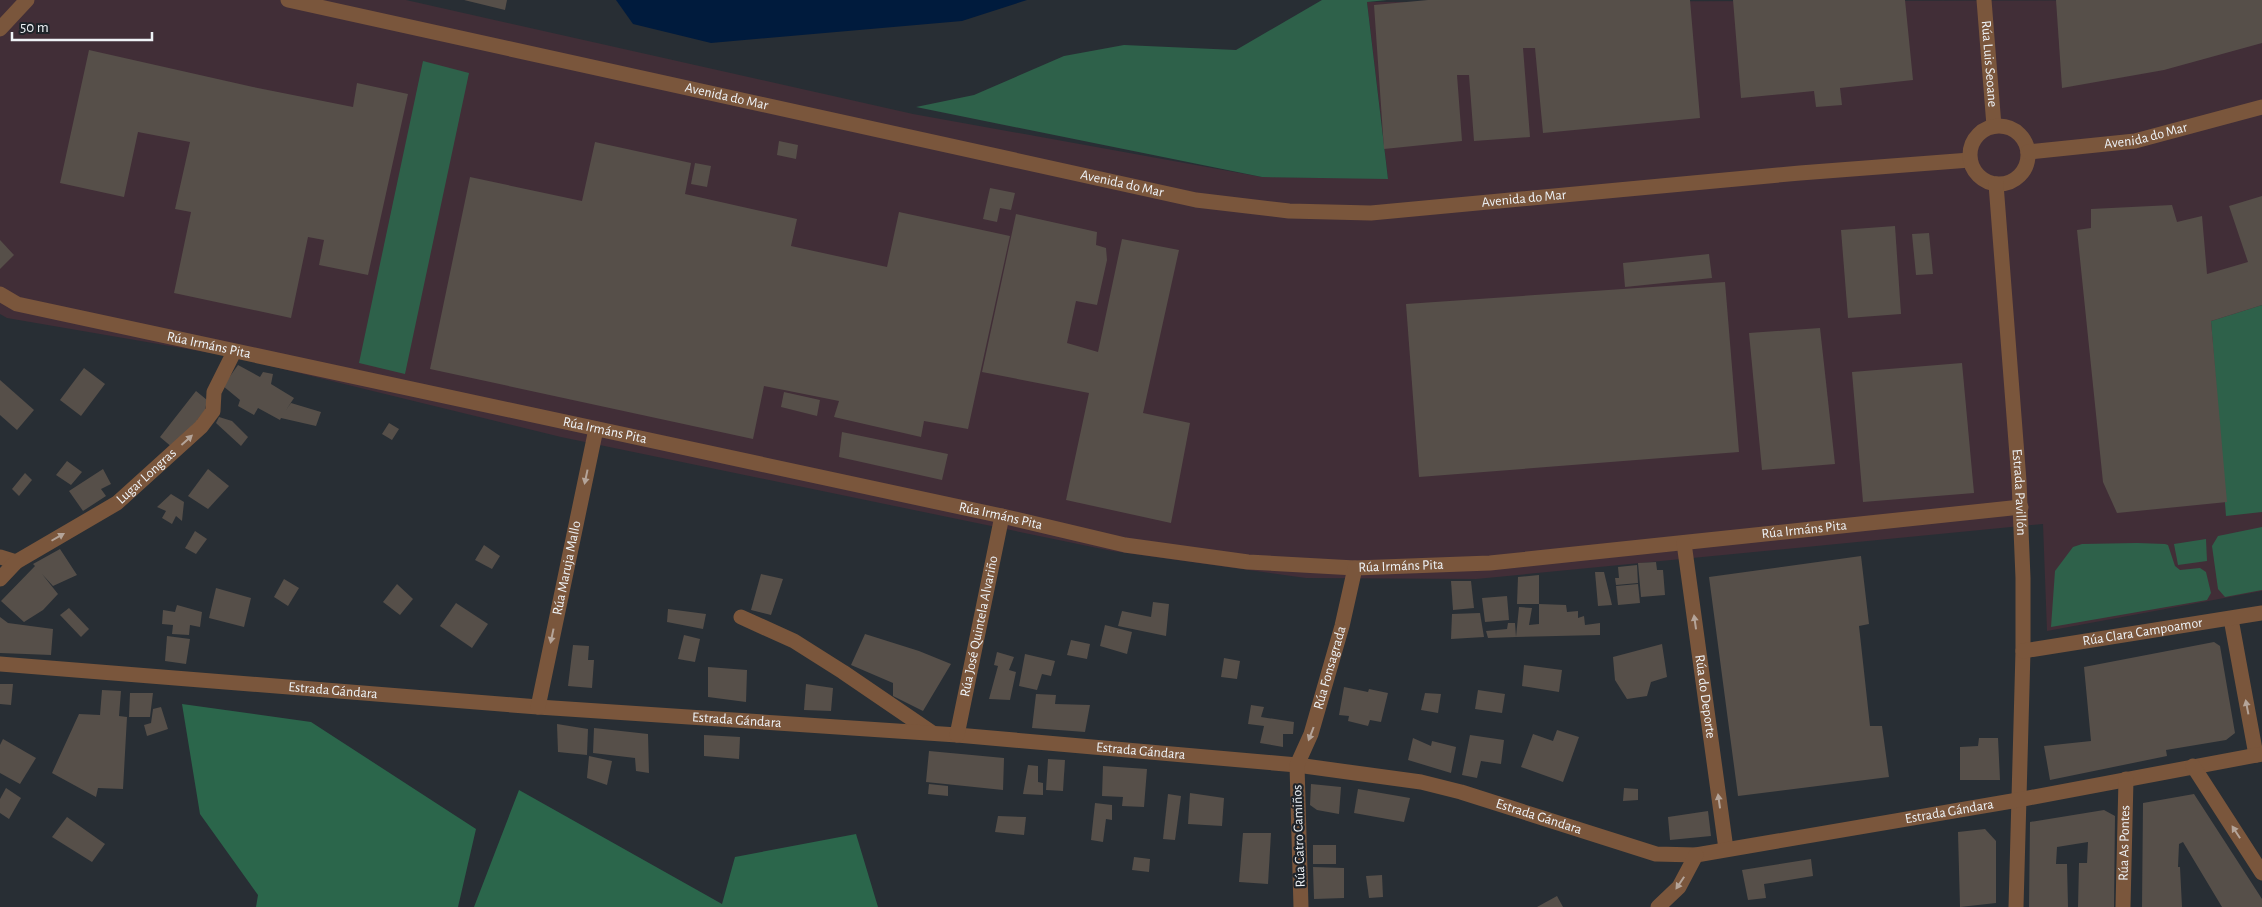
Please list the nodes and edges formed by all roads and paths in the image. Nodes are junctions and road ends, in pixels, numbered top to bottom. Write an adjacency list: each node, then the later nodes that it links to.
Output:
1 (27, 0): 4 (street)
2 (288, 0): 8 (street, Avenida do Mar)
3 (1984, 0): 6 (street, Rúa Luis Seoane)
4 (0, 30)
5 (2262, 107): 7 (street, Avenida do Mar)
6 (1994, 126): 7 (street); 8 (street)
7 (2028, 152): 9 (street)
8 (1970, 160): 9 (street)
9 (1996, 184): 13 (street, Estrada Pavillón)
10 (0, 294): 11 (street, Rúa Irmáns Pita)
11 (234, 352): 12 (street, Rúa Irmáns Pita); 17 (street, Lugar Longras, one-way to 11)
12 (596, 429): 14 (street, Rúa Irmáns Pita); 25 (street, Rúa Maruja Mallo, one-way to 25)
13 (2021, 507): 15 (street, Rúa Irmáns Pita); 23 (street, Estrada Pavillón)
14 (1002, 516): 18 (street, Rúa Irmáns Pita); 27 (street, Rúa José Quintela Alvariño)
15 (1684, 543): 18 (street, Rúa Irmáns Pita); 33 (street, Rúa do Deporte, one-way to 15)
16 (0, 557): 17 (street)
17 (16, 562): 19 (street, Lugar Longras)
18 (1354, 568): 29 (street, Rúa Fonsagrada, one-way to 29)
19 (0, 579)
20 (2262, 613): 22 (street, Rúa Clara Campoamor)
21 (741, 617): 26 (street)
22 (2231, 619): 23 (street, Rúa Clara Campoamor); 28 (street, one-way to 22)
23 (2023, 651): 32 (street, Estrada Pavillón)
24 (0, 664): 25 (street, Estrada Gándara)
25 (538, 707): 26 (street, Estrada Gándara)
26 (932, 733): 27 (street, Estrada Gándara)
27 (957, 735): 29 (street, Estrada Gándara)
28 (2259, 754): 30 (street, Estrada Gándara)
29 (1296, 765): 34 (street, Estrada Gándara); 36 (street, Rúa Catro Camiños)
30 (2193, 766): 31 (street, Estrada Gándara); 35 (street, one-way to 30)
31 (2126, 779): 32 (street, Estrada Gándara); 39 (street, Rúa As Pontes)
32 (2018, 800): 33 (street, Estrada Gándara); 38 (street, Estrada Pavillón)
33 (1726, 849): 34 (street, Estrada Gándara)
34 (1696, 855): 37 (street, one-way to 37)
35 (2262, 873)
36 (1301, 907)
37 (1658, 907)
38 (2016, 907)
39 (2123, 907)

